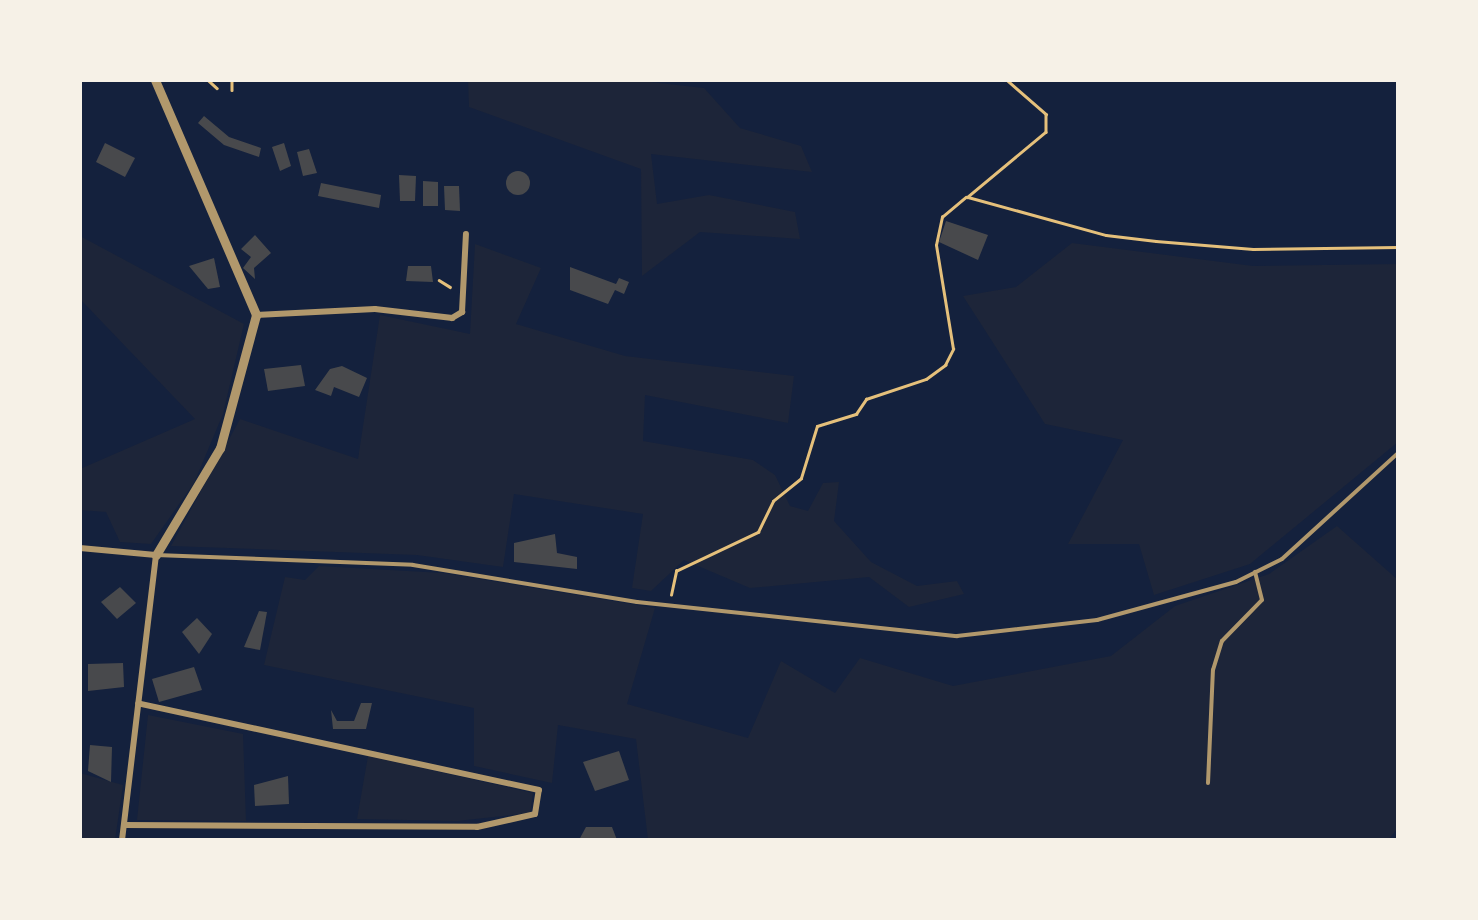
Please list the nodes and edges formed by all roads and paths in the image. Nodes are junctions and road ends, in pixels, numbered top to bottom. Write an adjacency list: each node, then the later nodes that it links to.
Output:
1 (155, 80): 12 (street)
2 (208, 80): 5 (path)
3 (232, 80): 6 (path)
4 (1007, 80): 7 (path)
5 (217, 88)
6 (232, 90)
7 (968, 197): 9 (path); 17 (path)
8 (466, 234): 11 (street)
9 (1398, 246)
10 (439, 280): 11 (path)
11 (462, 294): 12 (street)
12 (256, 315): 15 (street)
13 (1398, 453): 16 (lane)
14 (80, 548): 15 (street)
15 (156, 555): 17 (lane); 18 (street)
16 (1255, 572): 17 (lane); 19 (lane)
17 (670, 603)
18 (138, 703): 20 (street); 20 (street)
19 (1208, 784)
20 (124, 825): 21 (street)
21 (122, 840)

